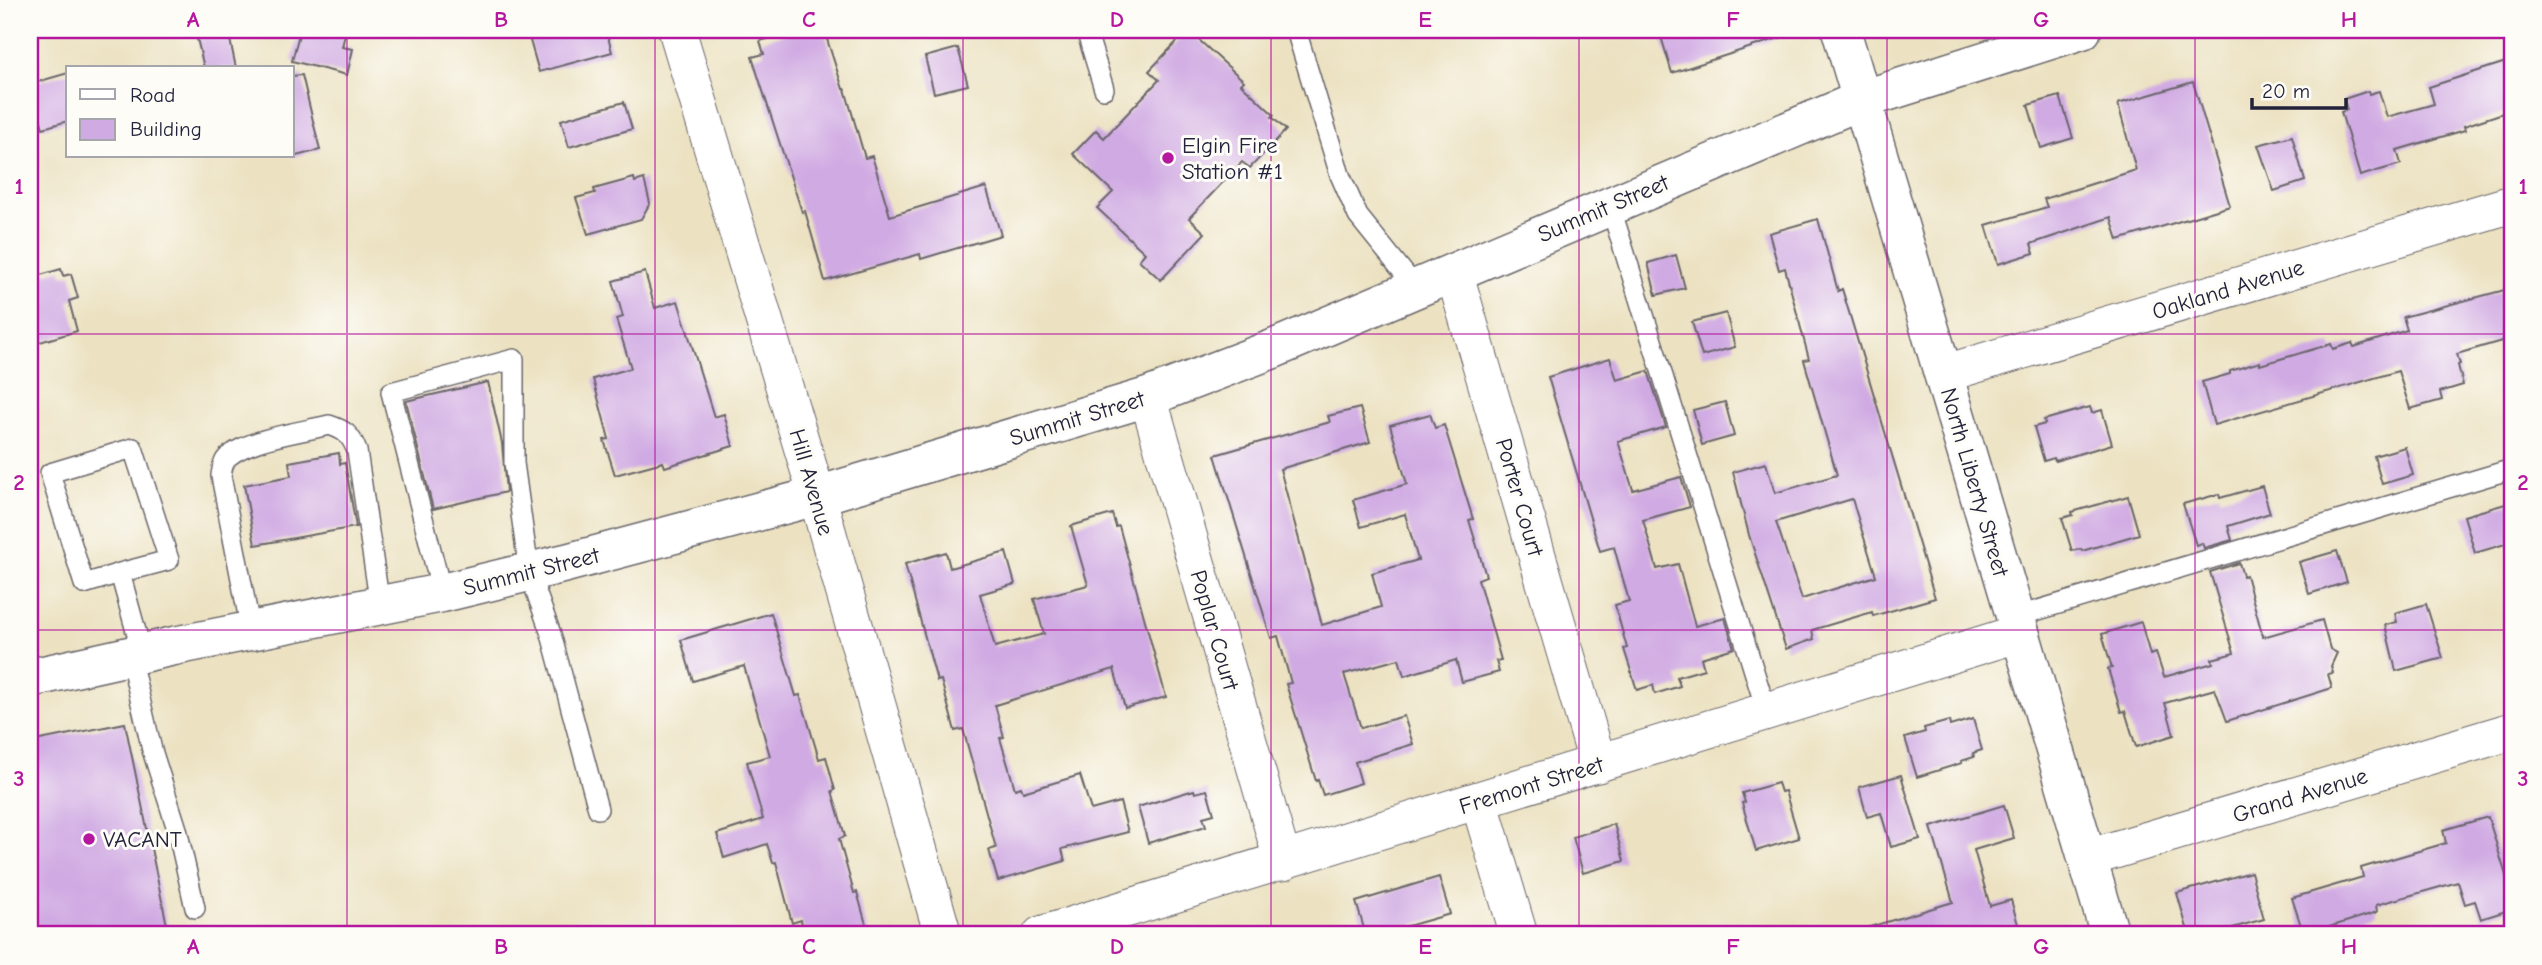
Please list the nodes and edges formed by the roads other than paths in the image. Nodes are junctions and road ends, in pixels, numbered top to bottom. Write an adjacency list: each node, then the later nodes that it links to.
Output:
1 (677, 30): 15 (street, Hill Avenue)
2 (1086, 30): 6 (lane)
3 (1296, 30): 11 (lane)
4 (1841, 30): 7 (main road, North Liberty Street)
5 (2082, 30): 7 (main road, Summit Street)
6 (1104, 89)
7 (1861, 100): 9 (main road, Summit Street); 12 (main road, North Liberty Street)
8 (2512, 204): 12 (street, Oakland Avenue)
9 (1610, 205): 10 (main road, Summit Street); 24 (lane)
10 (1454, 272): 11 (main road, Summit Street); 26 (street, Porter Court)
11 (1416, 288): 13 (main road, Summit Street)
12 (1943, 374): 20 (main road, North Liberty Street)
13 (1148, 397): 15 (main road, Summit Street); 30 (street, Poplar Court)
14 (2512, 469): 20 (lane)
15 (817, 496): 16 (main road, Summit Street); 32 (street, Hill Avenue)
16 (529, 572): 18 (main road, Summit Street); 18 (lane); 28 (lane)
17 (120, 573): 17 (lane); 22 (lane)
18 (442, 593): 19 (main road, Summit Street)
19 (380, 606): 21 (main road, Summit Street); 21 (lane)
20 (2018, 625): 24 (street, Fremont Street); 29 (main road, North Liberty Street)
21 (251, 631): 22 (main road, Summit Street)
22 (136, 655): 23 (main road, Summit Street); 31 (lane)
23 (30, 678)
24 (1767, 713): 26 (street, Fremont Street)
25 (2512, 731): 29 (street, Grand Avenue)
26 (1598, 764): 27 (street, Fremont Street)
27 (1479, 801): 30 (street, Fremont Street); 34 (street)
28 (598, 809)
29 (2088, 858): 35 (main road, North Liberty Street)
30 (1283, 862): 33 (street, Fremont Street)
31 (195, 908)
32 (943, 935)
33 (1041, 935)
34 (1519, 935)
35 (2110, 935)

